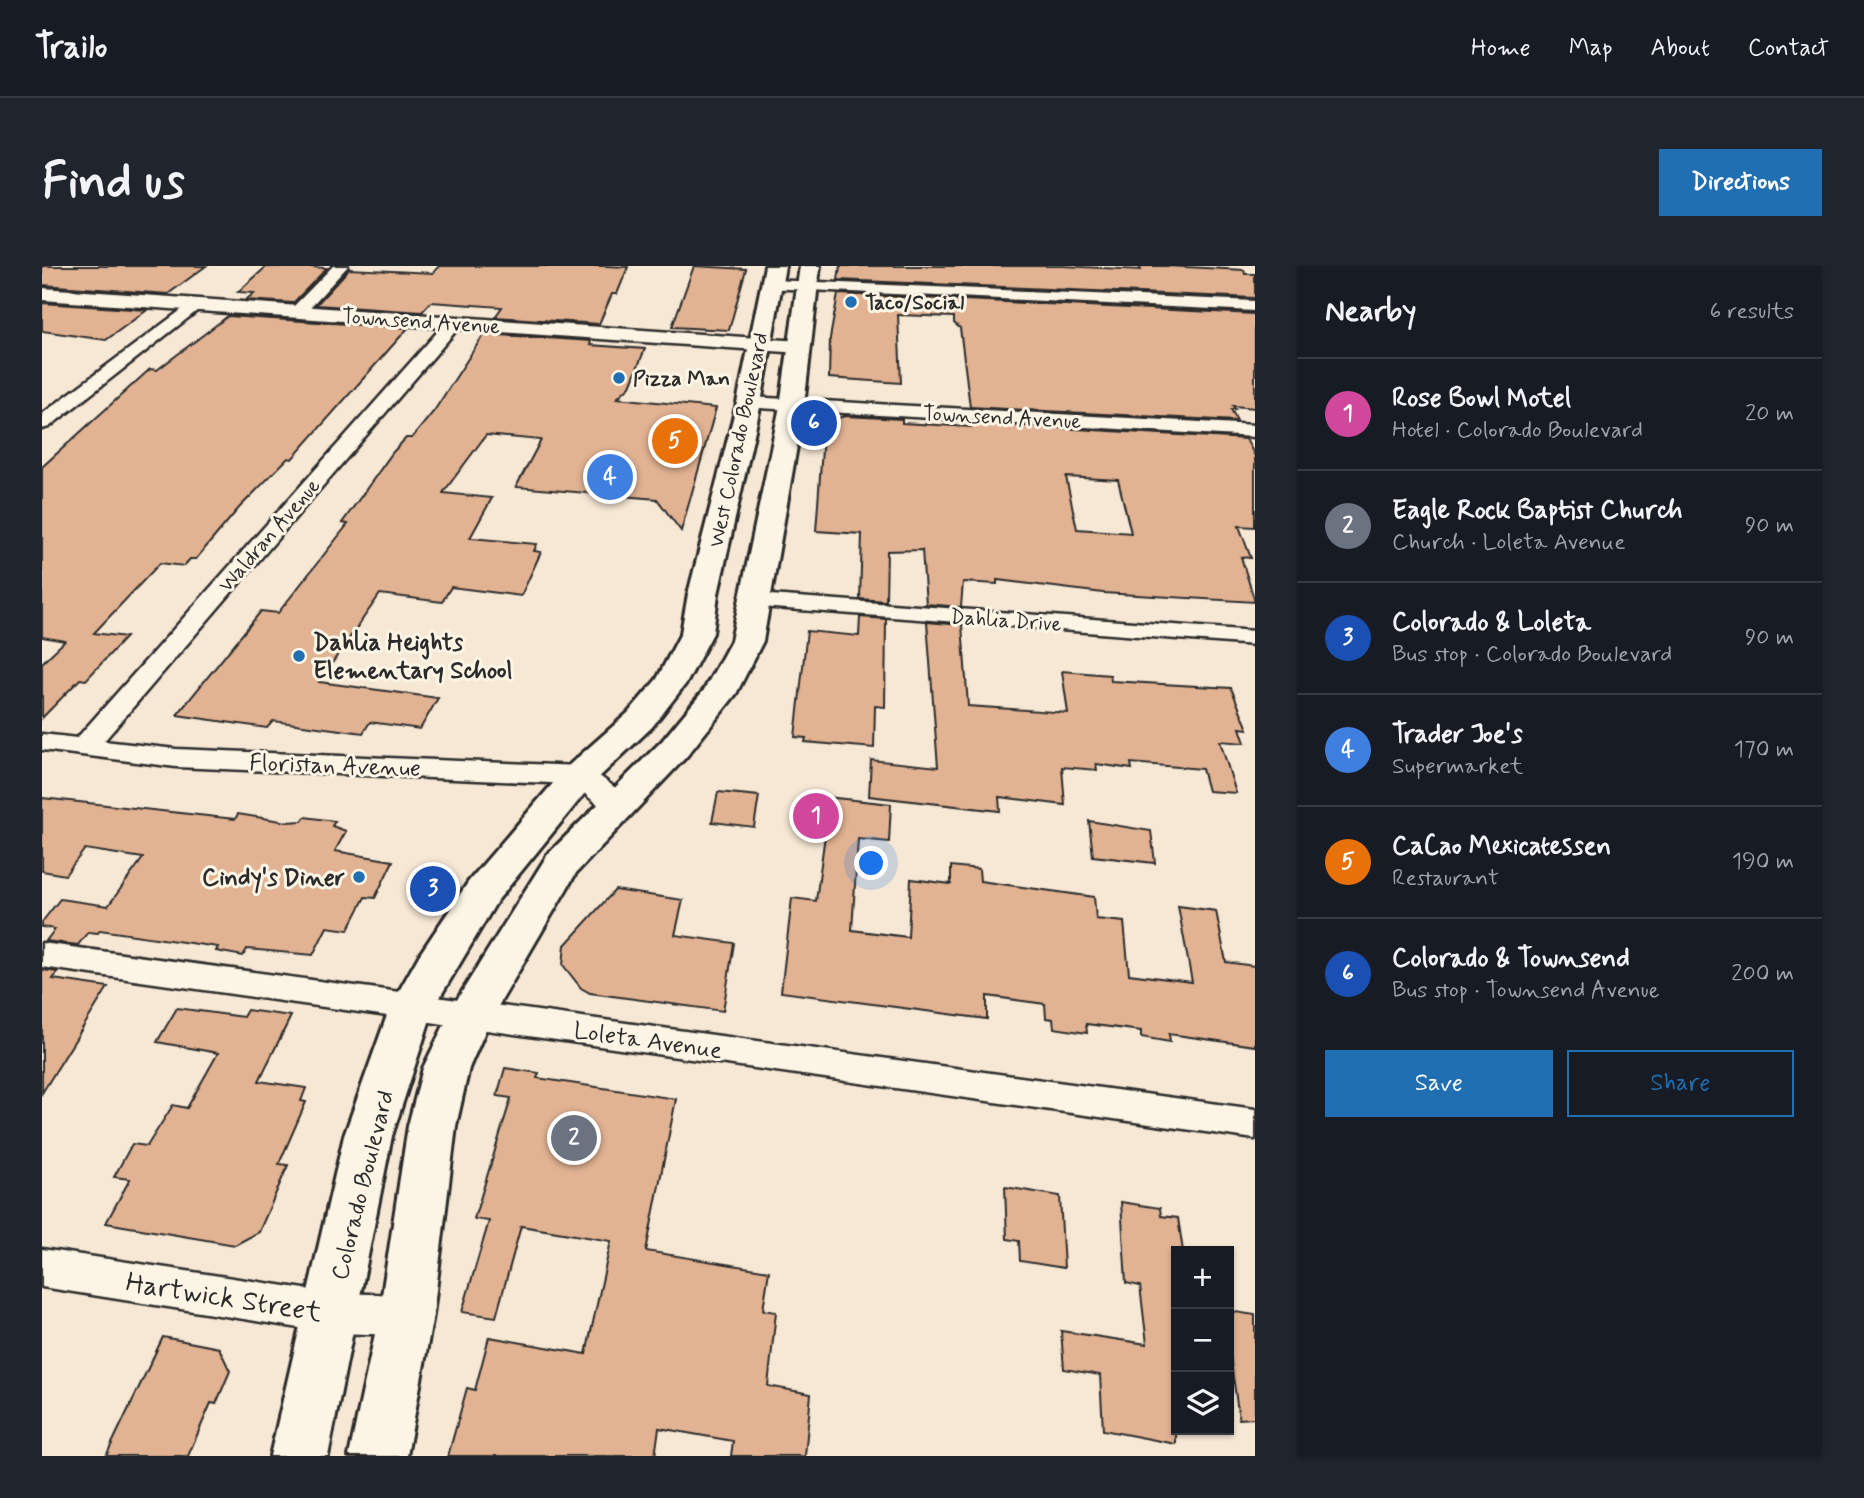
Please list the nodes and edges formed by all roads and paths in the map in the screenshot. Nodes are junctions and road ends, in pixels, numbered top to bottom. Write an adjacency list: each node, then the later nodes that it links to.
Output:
1 (341, 266): 7 (street)
2 (773, 276): 3 (street); 9 (main road, West Colorado Boulevard)
3 (809, 276): 6 (street); 10 (main road, West Colorado Boulevard)
4 (42, 294): 5 (street, Townsend Avenue)
5 (196, 304): 7 (street, Townsend Avenue); 13 (street)
6 (1255, 306)
7 (297, 312): 8 (street, Townsend Avenue)
8 (454, 323): 9 (street, Townsend Avenue); 19 (street, Waldran Avenue)
9 (760, 345): 10 (street, Townsend Avenue); 11 (main road, West Colorado Boulevard)
10 (800, 347): 12 (main road, West Colorado Boulevard)
11 (749, 403): 12 (street, Townsend Avenue); 15 (main road, West Colorado Boulevard)
12 (792, 405): 14 (street, Townsend Avenue); 16 (main road, West Colorado Boulevard)
13 (42, 423)
14 (1255, 431)
15 (703, 594): 16 (main road); 20 (main road, Colorado Boulevard)
16 (757, 601): 17 (street, Dahlia Drive); 21 (main road)
17 (1255, 638)
18 (42, 742): 19 (street, Floristan Avenue)
19 (84, 747): 20 (street, Floristan Avenue)
20 (580, 775): 21 (street); 23 (main road, Colorado Boulevard)
21 (619, 805): 24 (main road)
22 (42, 955): 23 (street, Loleta Avenue)
23 (412, 1007): 24 (street, Loleta Avenue); 27 (main road, Colorado Boulevard)
24 (470, 1015): 25 (street, Loleta Avenue); 28 (main road)
25 (1255, 1124)
26 (42, 1268): 27 (street, Hartwick Street)
27 (331, 1314): 28 (street, Hartwick Street); 29 (main road, Colorado Boulevard)
28 (406, 1315): 30 (main road)
29 (299, 1456)
30 (378, 1456)

